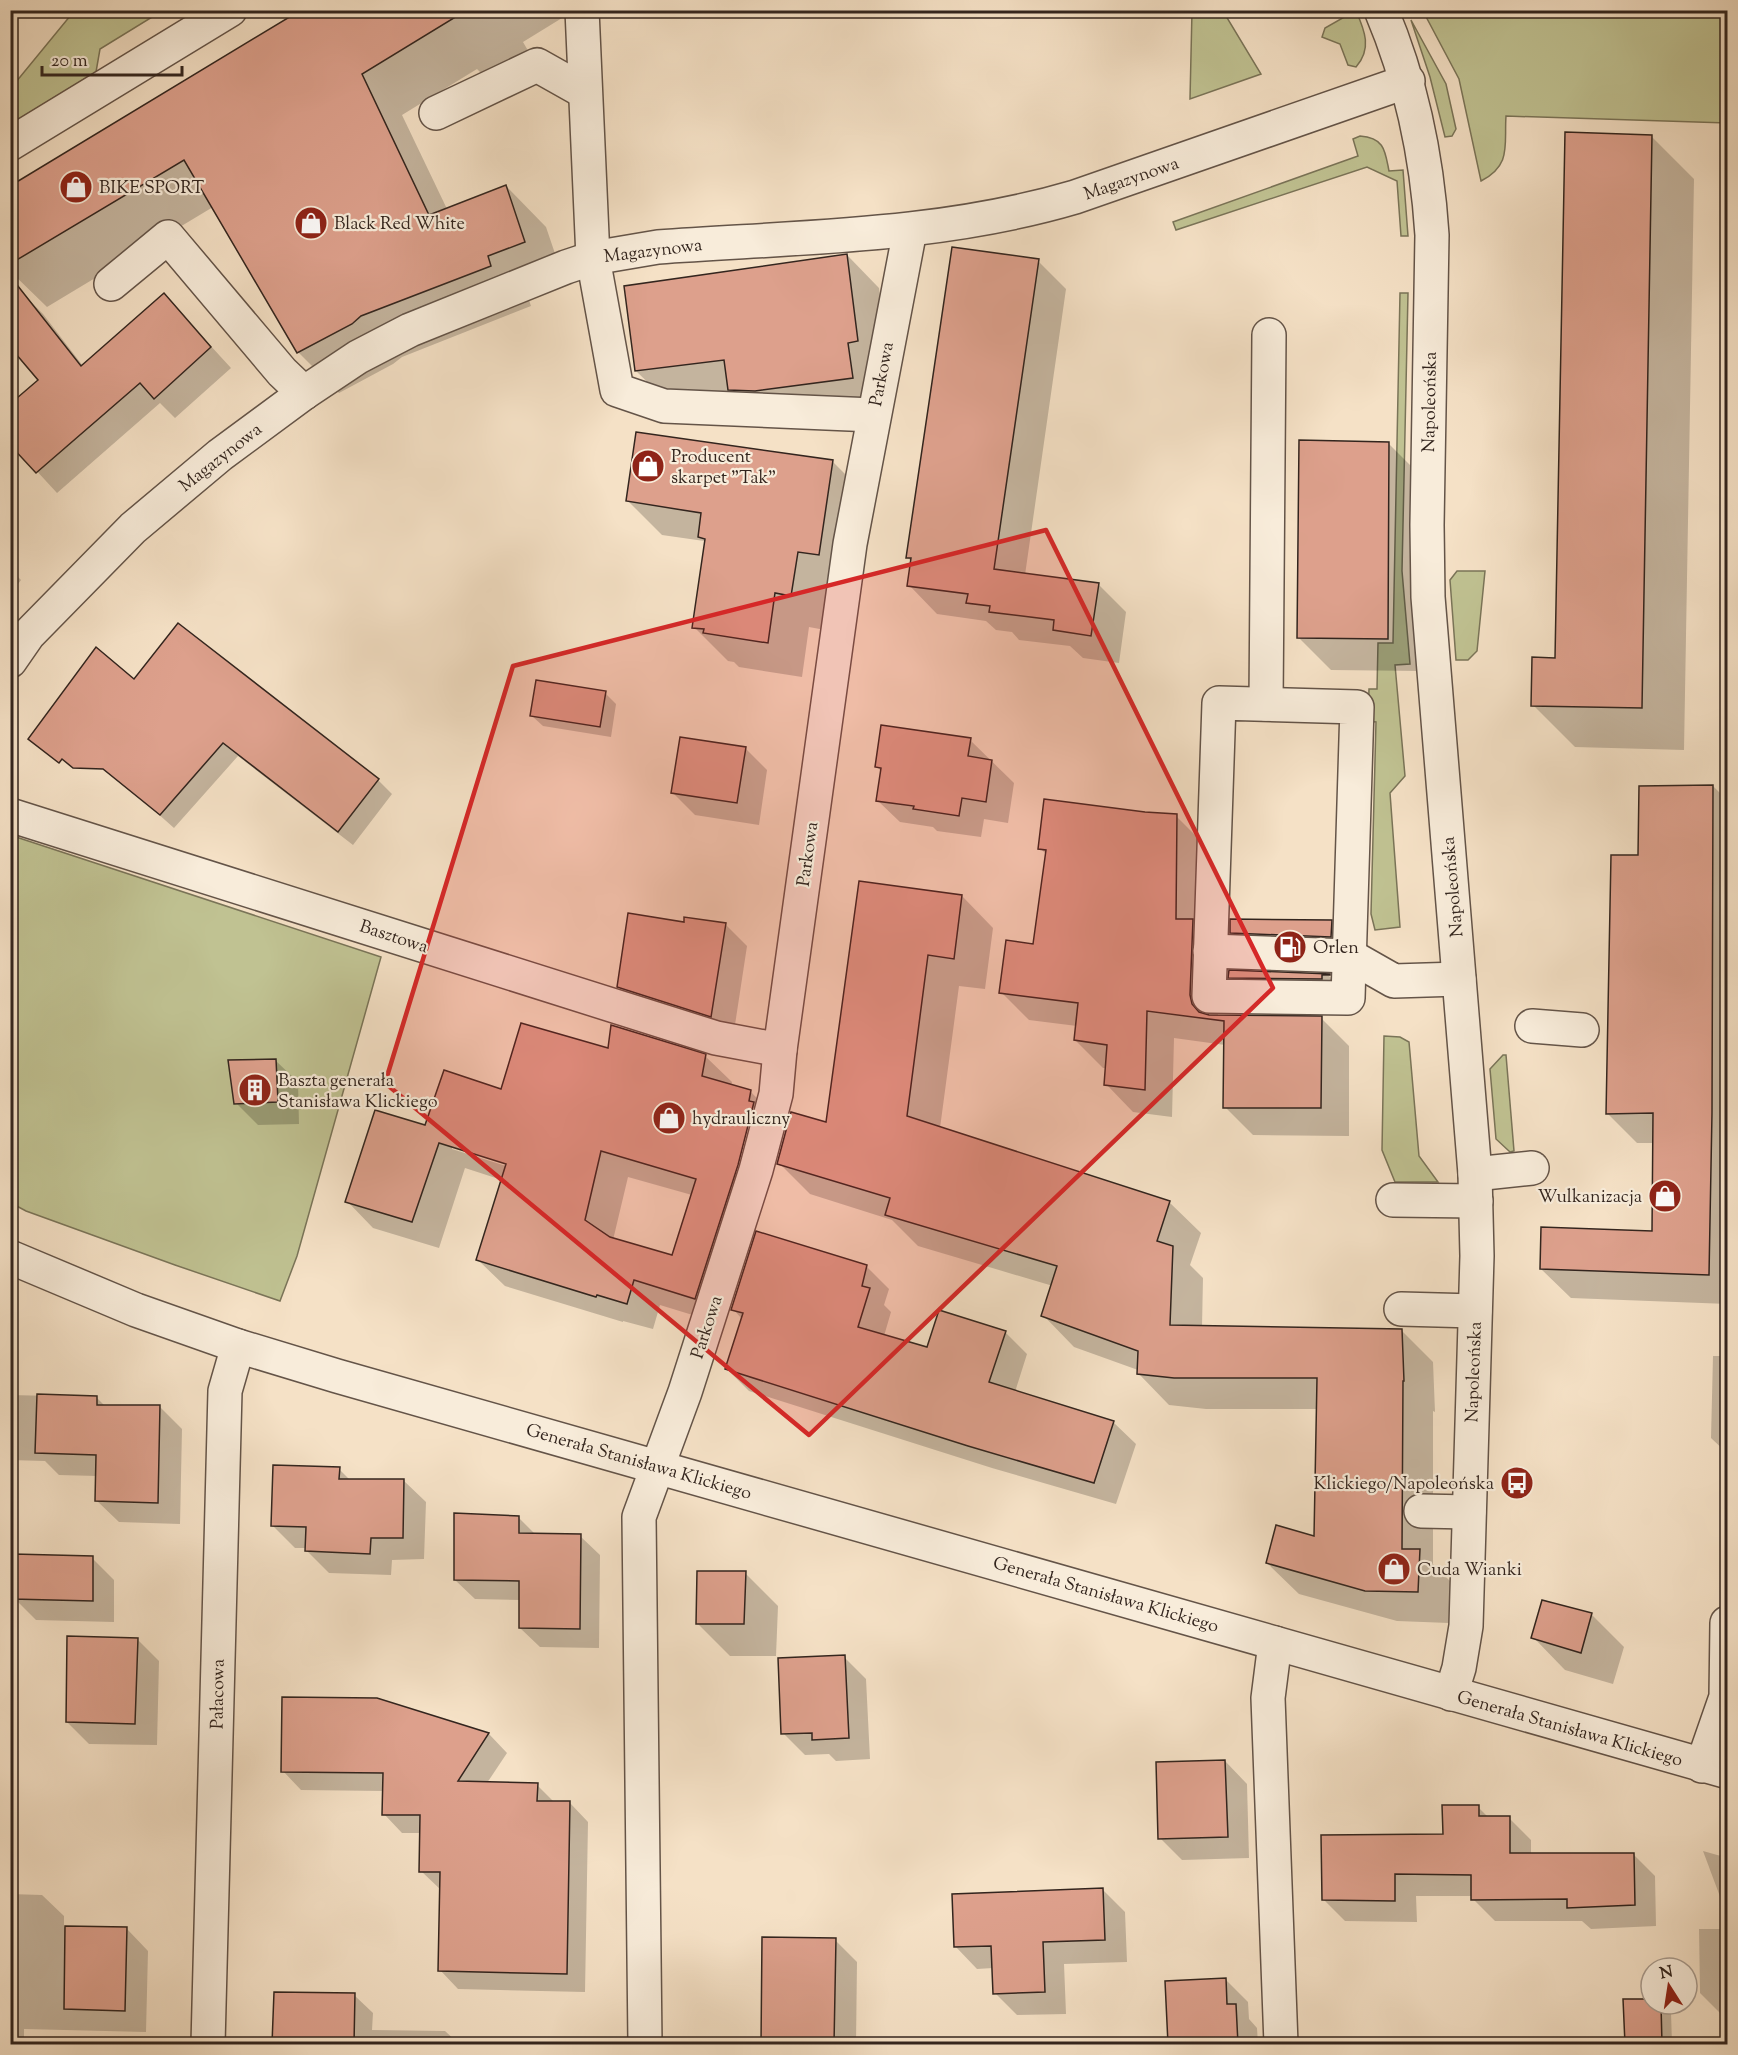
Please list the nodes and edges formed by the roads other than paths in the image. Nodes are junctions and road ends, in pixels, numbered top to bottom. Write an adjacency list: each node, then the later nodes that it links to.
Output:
1 (230, 10): 7 (street)
2 (582, 10): 5 (street)
3 (1381, 10): 4 (street, Napoleońska)
4 (1408, 81): 8 (street, Magazynowa); 19 (street, Napoleońska)
5 (585, 92): 6 (street); 9 (street)
6 (436, 113)
7 (10, 144)
8 (909, 230): 9 (street, Magazynowa); 13 (street, Parkowa)
9 (593, 258): 12 (street, Magazynowa); 13 (street)
10 (111, 285): 12 (street)
11 (1269, 335): 15 (street)
12 (304, 393): 14 (street, Magazynowa)
13 (873, 416): 22 (street, Parkowa)
14 (10, 661)
15 (1266, 704): 17 (street); 18 (street)
16 (10, 815): 22 (street, Basztowa)
17 (1210, 951): 18 (street); 18 (street)
18 (1350, 956): 19 (street)
19 (1459, 979): 24 (street, Napoleońska)
20 (1532, 1026): 21 (street)
21 (1582, 1030)
22 (780, 1050): 30 (street, Parkowa)
23 (1532, 1168): 24 (street)
24 (1476, 1187): 25 (street); 28 (street, Napoleońska)
25 (1393, 1200)
26 (10, 1257): 29 (street, Generała Stanisława Klickiego)
27 (1401, 1309): 28 (street)
28 (1475, 1311): 32 (street, Napoleońska)
29 (238, 1346): 30 (street, Generała Stanisława Klickiego); 37 (street, Pałacowa)
30 (657, 1466): 34 (street, Generała Stanisława Klickiego); 38 (street, Parkowa)
31 (1421, 1511): 32 (street)
32 (1469, 1512): 35 (street, Napoleońska)
33 (1727, 1623): 36 (street)
34 (1275, 1643): 35 (street, Generała Stanisława Klickiego); 39 (street)
35 (1451, 1694): 36 (street, Generała Stanisława Klickiego)
36 (1715, 1769)
37 (208, 2044)
38 (645, 2044)
39 (1281, 2044)

